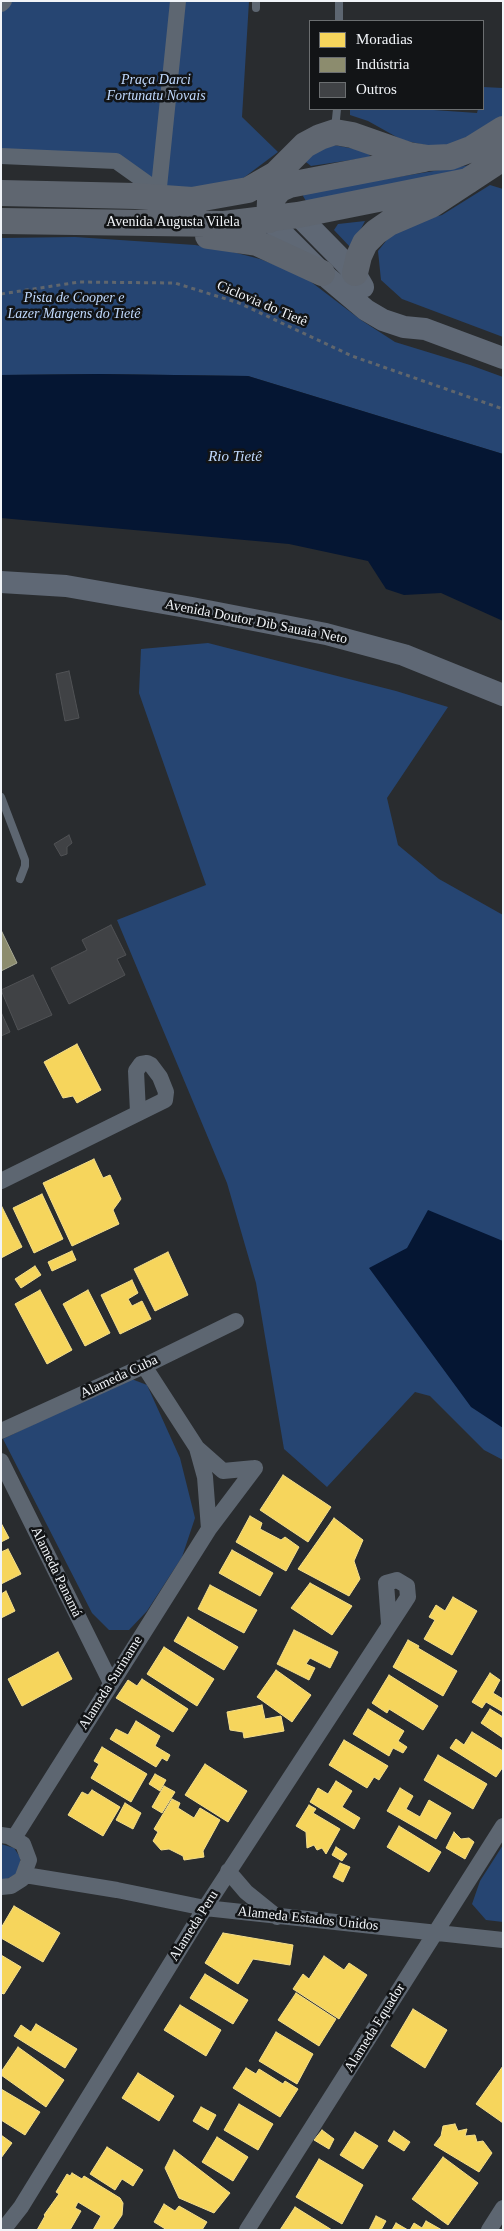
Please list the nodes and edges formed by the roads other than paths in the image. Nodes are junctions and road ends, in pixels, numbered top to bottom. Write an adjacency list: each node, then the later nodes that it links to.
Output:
1 (4, 1): 4 (street)
2 (178, 1): 8 (street)
3 (340, 1): 5 (lane)
4 (1, 4)
5 (339, 20)
6 (336, 120): 9 (main road); 13 (main road, Avenida Augusta Vilela)
7 (503, 129): 9 (main road)
8 (1, 156)
9 (428, 158): 14 (main road)
10 (503, 158): 11 (main road)
11 (468, 181): 15 (main road); 19 (main road)
12 (1, 193): 13 (main road, Avenida Augusta Vilela)
13 (192, 200): 14 (main road)
14 (269, 210): 15 (main road); 17 (main road, Avenida Augusta Vilela); 18 (main road)
15 (298, 215): 19 (main road)
16 (1, 221): 17 (main road, Avenida Augusta Vilela)
17 (73, 222): 18 (main road)
18 (322, 273): 20 (main road)
19 (355, 273): 20 (main road)
20 (425, 329): 21 (main road)
21 (503, 358)
22 (1, 582): 23 (main road, Avenida Doutor Dib Sauaia Neto)
23 (503, 695)
24 (1, 797): 25 (lane)
25 (20, 879)
26 (138, 1112): 27 (street)
27 (1, 1181)
28 (236, 1321): 29 (street, Alameda Cuba)
29 (144, 1366): 30 (street, Alameda Cuba); 31 (street)
30 (1, 1431)
31 (197, 1448): 33 (street); 33 (street, Alameda Suriname)
32 (1, 1461): 35 (street, Alameda Panamá)
33 (209, 1528): 35 (street, Alameda Suriname)
34 (389, 1624): 38 (street, Alameda Peru)
35 (111, 1683): 37 (street, Alameda Suriname)
36 (503, 1826): 43 (street, Alameda Equador)
37 (8, 1837): 39 (street)
38 (228, 1871): 41 (street, Alameda Peru); 42 (street)
39 (25, 1874): 40 (street); 41 (street, Alameda Estados Unidos)
40 (1, 1887)
41 (204, 1908): 42 (street, Alameda Estados Unidos); 46 (street, Alameda Peru)
42 (277, 1917): 43 (street, Alameda Estados Unidos)
43 (434, 1932): 44 (street, Alameda Estados Unidos); 47 (street, Alameda Equador)
44 (503, 1940)
45 (503, 2208): 48 (street)
46 (3, 2230)
47 (247, 2230)
48 (489, 2230)

